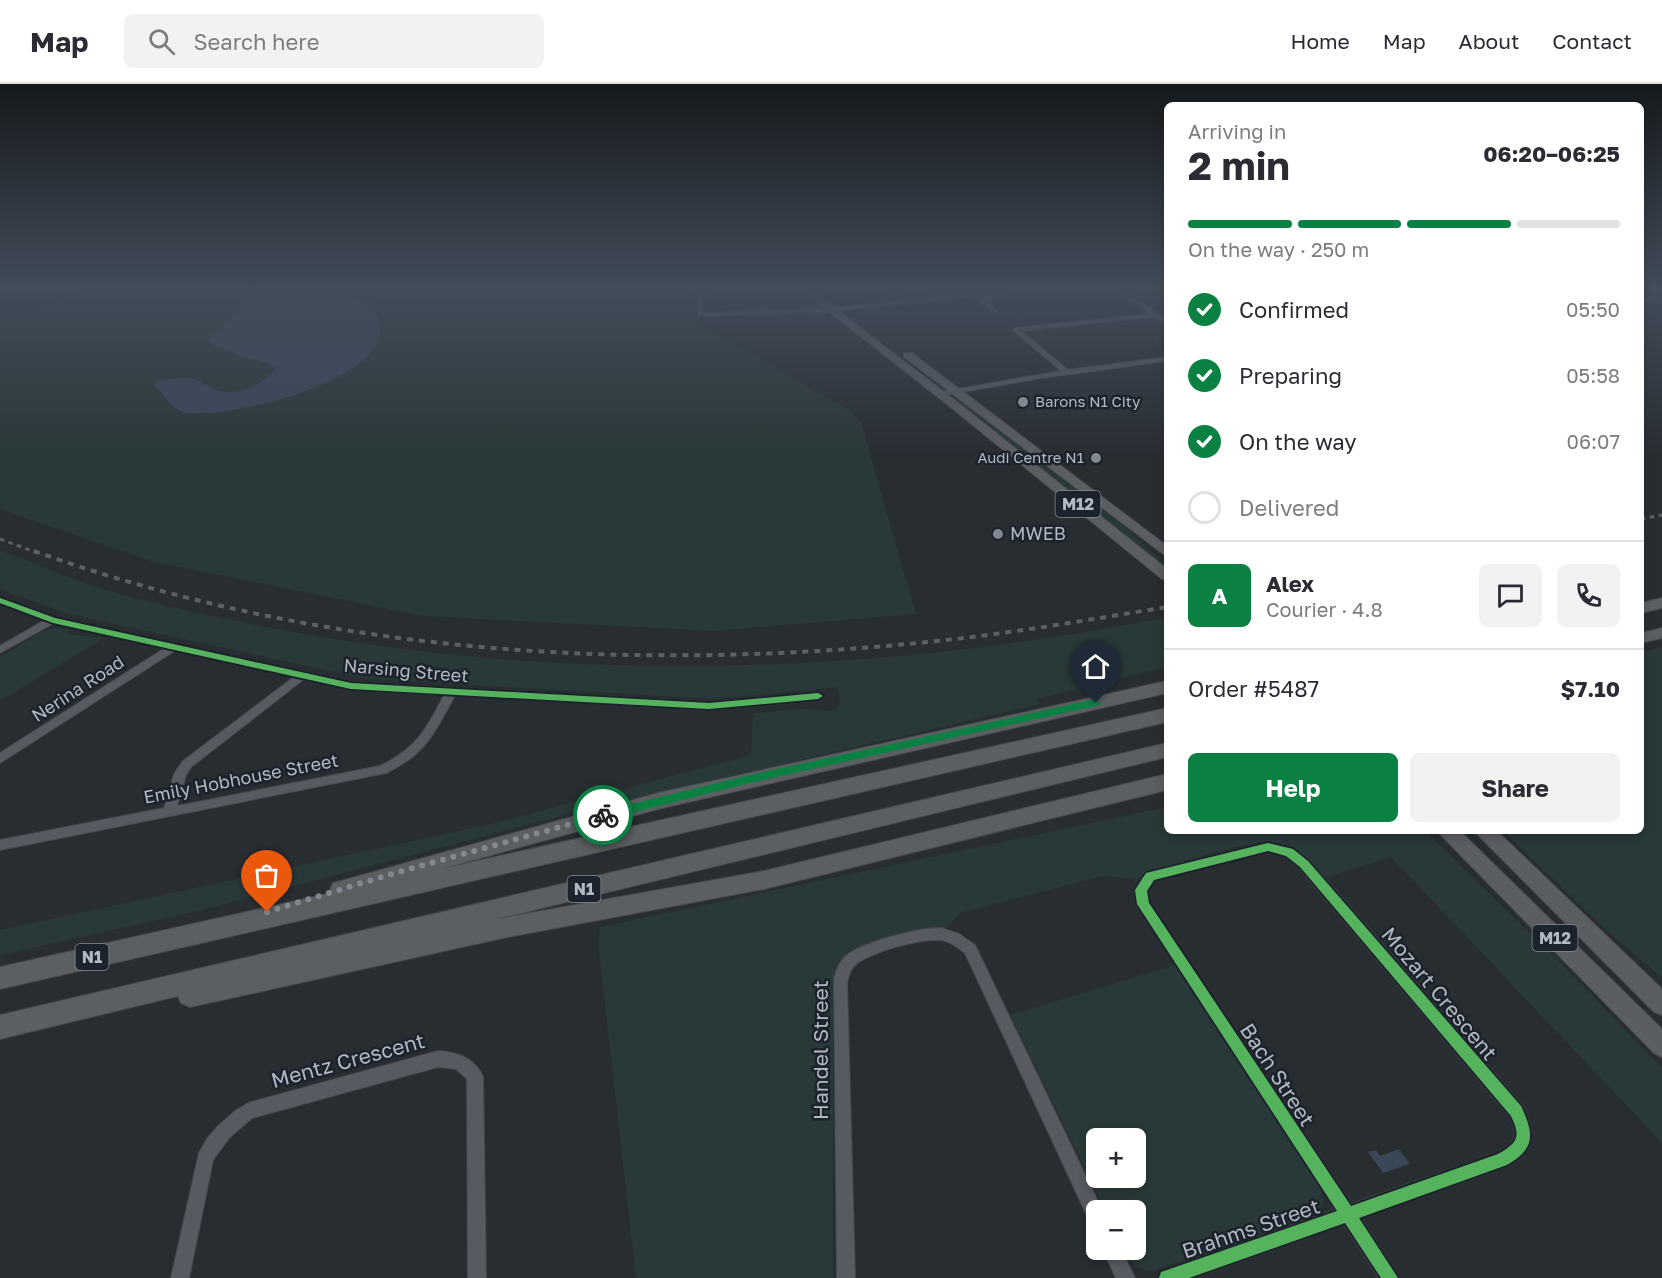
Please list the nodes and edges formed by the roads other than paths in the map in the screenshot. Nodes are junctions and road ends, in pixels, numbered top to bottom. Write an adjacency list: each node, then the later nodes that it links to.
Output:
1 (884, 345): 6 (main road, M12)
2 (884, 345): 6 (main road, M12)
3 (1034, 345): 5 (street)
4 (1164, 359): 5 (street)
5 (1066, 372): 6 (street)
6 (944, 390): 7 (main road, M12); 8 (main road, M12)
7 (1164, 551)
8 (1164, 573)
9 (0, 600): 12 (street, Narsing Street)
10 (1662, 603): 11 (highway)
11 (1644, 607)
12 (53, 620): 15 (street, Narsing Street); 16 (street)
13 (1662, 633): 14 (highway)
14 (1644, 637)
15 (174, 647): 17 (street, Narsing Street); 23 (street, Nerina Road)
16 (0, 650)
17 (303, 675): 19 (street, Narsing Street); 25 (street)
18 (1164, 688): 30 (highway)
19 (451, 692): 20 (street, Narsing Street); 25 (street, Emily Hobhouse Street)
20 (818, 696)
21 (1164, 716): 30 (highway, N1)
22 (1164, 751): 33 (highway, N1)
23 (0, 759)
24 (1164, 783): 34 (highway)
25 (169, 812): 28 (street, Emily Hobhouse Street)
26 (1451, 834): 35 (main road, M12)
27 (1488, 834): 32 (main road, M12)
28 (0, 845)
29 (1141, 890): 37 (street, Bach Street); 37 (street, Mozart Crescent)
30 (184, 937): 31 (highway, N1)
31 (0, 978)
32 (1662, 1004)
33 (0, 1028)
34 (0, 1035)
35 (1662, 1045)
36 (1088, 1200): 41 (street, Handel Street)
37 (1348, 1215): 43 (street, Brahms Street); 44 (street, Bach Street)
38 (1117, 1260): 42 (street)
39 (180, 1278): 40 (street, Mentz Crescent)
40 (477, 1278)
41 (846, 1278)
42 (1126, 1278)
43 (1167, 1278)
44 (1390, 1278)

